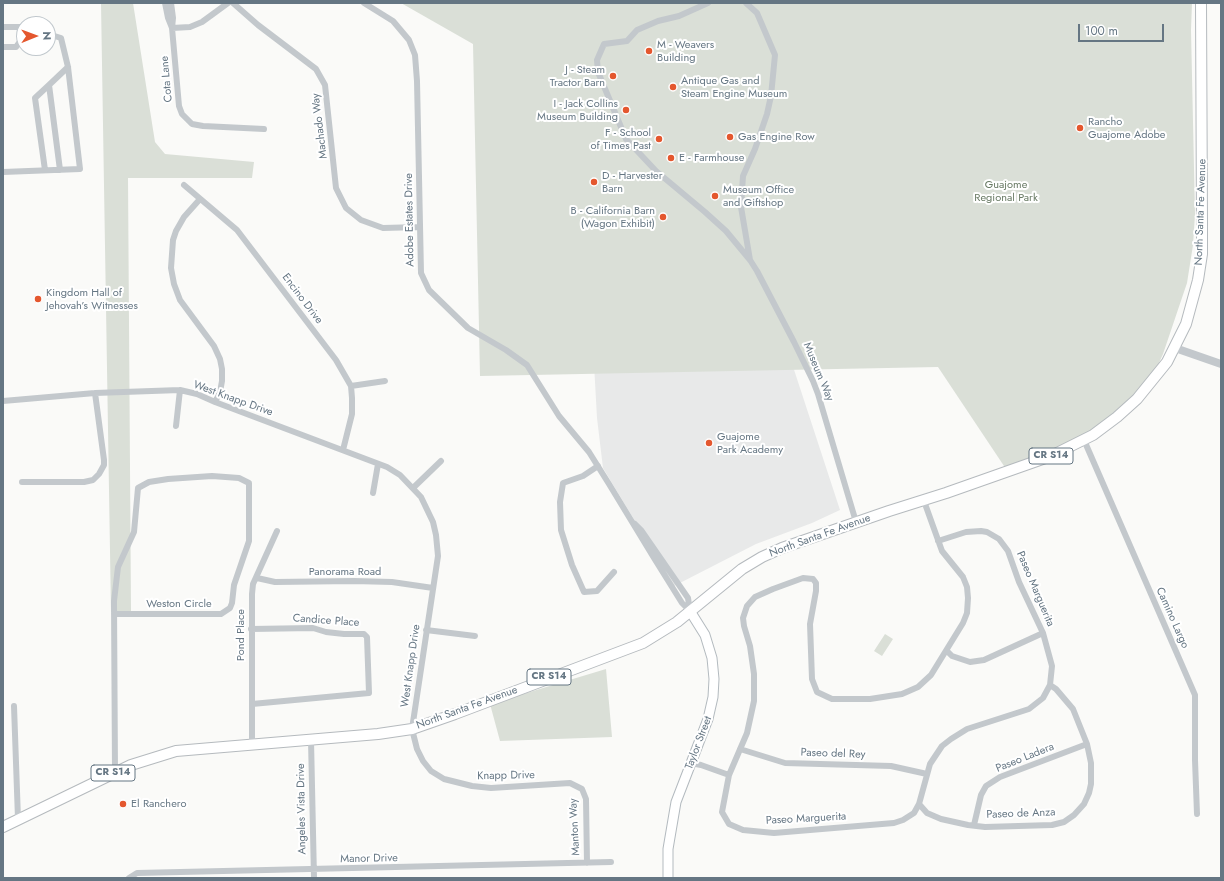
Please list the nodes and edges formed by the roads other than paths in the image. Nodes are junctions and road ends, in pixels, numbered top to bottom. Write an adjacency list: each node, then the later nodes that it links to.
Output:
1 (165, 3): 11 (street, Cota Lane)
2 (171, 3): 11 (street, Cota Lane)
3 (228, 3): 11 (street)
4 (233, 3): 23 (street, Machado Way)
5 (364, 3): 23 (street, Adobe Estates Drive)
6 (708, 3): 24 (street, Museum Way)
7 (746, 3): 24 (street, Museum Way)
8 (1201, 3): 25 (main road, North Santa Fe Avenue / CR S14)
9 (3, 27): 10 (street)
10 (16, 27)
11 (172, 28): 17 (street, Cota Lane)
12 (56, 36): 15 (street)
13 (16, 46): 14 (street)
14 (3, 47)
15 (68, 67): 16 (street); 19 (street)
16 (49, 85): 18 (street); 19 (street)
17 (264, 129)
18 (45, 170): 19 (street); 20 (street)
19 (60, 170)
20 (3, 172)
21 (184, 184): 22 (street, Encino Drive)
22 (200, 199): 28 (street, Encino Drive); 32 (street)
23 (420, 227): 38 (street, Adobe Estates Drive)
24 (750, 260): 43 (street, Museum Way)
25 (1175, 348): 26 (street); 34 (main road, North Santa Fe Avenue / CR S14)
26 (1221, 364)
27 (384, 381): 28 (street)
28 (351, 386): 35 (street, Encino Drive)
29 (180, 390): 30 (street, West Knapp Drive); 32 (street, West Knapp Drive); 33 (street)
30 (95, 393): 31 (street, West Knapp Drive); 39 (street)
31 (3, 401)
32 (215, 402): 35 (street, West Knapp Drive)
33 (176, 426)
34 (1084, 440): 42 (main road, North Santa Fe Avenue / CR S14); 70 (street, Camino Largo)
35 (343, 450): 37 (street, West Knapp Drive)
36 (441, 462): 40 (street)
37 (378, 464): 40 (street, West Knapp Drive); 41 (street)
38 (598, 466): 46 (street); 49 (street, Adobe Estates Drive)
39 (22, 482)
40 (413, 488): 48 (street, West Knapp Drive)
41 (373, 493)
42 (924, 500): 43 (main road, North Santa Fe Avenue / CR S14); 45 (street)
43 (856, 522): 49 (main road, North Santa Fe Avenue / CR S14)
44 (277, 531): 47 (street, Pond Place)
45 (938, 541): 53 (street, Paseo Marguerita); 55 (street, Paseo Marguerita)
46 (614, 572)
47 (257, 578): 48 (street, Panorama Road); 51 (street, Pond Place)
48 (433, 588): 52 (street, West Knapp Drive)
49 (690, 611): 59 (main road, North Santa Fe Avenue / CR S14); 64 (main road, Taylor Street)
50 (114, 614): 50 (street, Weston Circle); 65 (street, Weston Circle)
51 (251, 629): 57 (street, Pond Place); 57 (street, Candice Place)
52 (426, 630): 54 (street); 59 (street, West Knapp Drive)
53 (1043, 634): 55 (street); 56 (street, Paseo Marguerita)
54 (475, 636)
55 (947, 651): 63 (street, Paseo Marguerita)
56 (1050, 685): 62 (street, Paseo de Anza); 66 (street, Paseo Marguerita)
57 (252, 704): 61 (street, Pond Place)
58 (14, 706): 71 (street)
59 (412, 729): 60 (main road, North Santa Fe Avenue / CR S14); 68 (street, Knapp Drive)
60 (311, 740): 61 (main road, North Santa Fe Avenue / CR S14); 76 (street, Angeles Vista Drive)
61 (252, 744): 65 (main road, North Santa Fe Avenue / CR S14)
62 (1087, 744): 72 (street, Paseo Ladera); 72 (street, Paseo de Anza)
63 (740, 749): 66 (street, Paseo del Rey); 67 (street, Paseo Marguerita)
64 (691, 763): 67 (street); 79 (main road, Taylor Street)
65 (115, 772): 71 (main road, North Santa Fe Avenue / CR S14)
66 (927, 774): 69 (street, Paseo Marguerita)
67 (730, 775): 69 (street, Paseo Marguerita)
68 (582, 789): 75 (street, Manton Way)
69 (919, 804): 72 (street, Paseo de Anza)
70 (1197, 814)
71 (18, 820): 73 (main road, North Santa Fe Avenue / CR S14)
72 (974, 825)
73 (3, 827)
74 (611, 862): 75 (street, Manor Drive)
75 (587, 863): 76 (street, Manor Drive)
76 (314, 870): 77 (street, Manor Drive); 78 (street, Angeles Vista Drive)
77 (129, 878)
78 (314, 878)
79 (668, 878)

